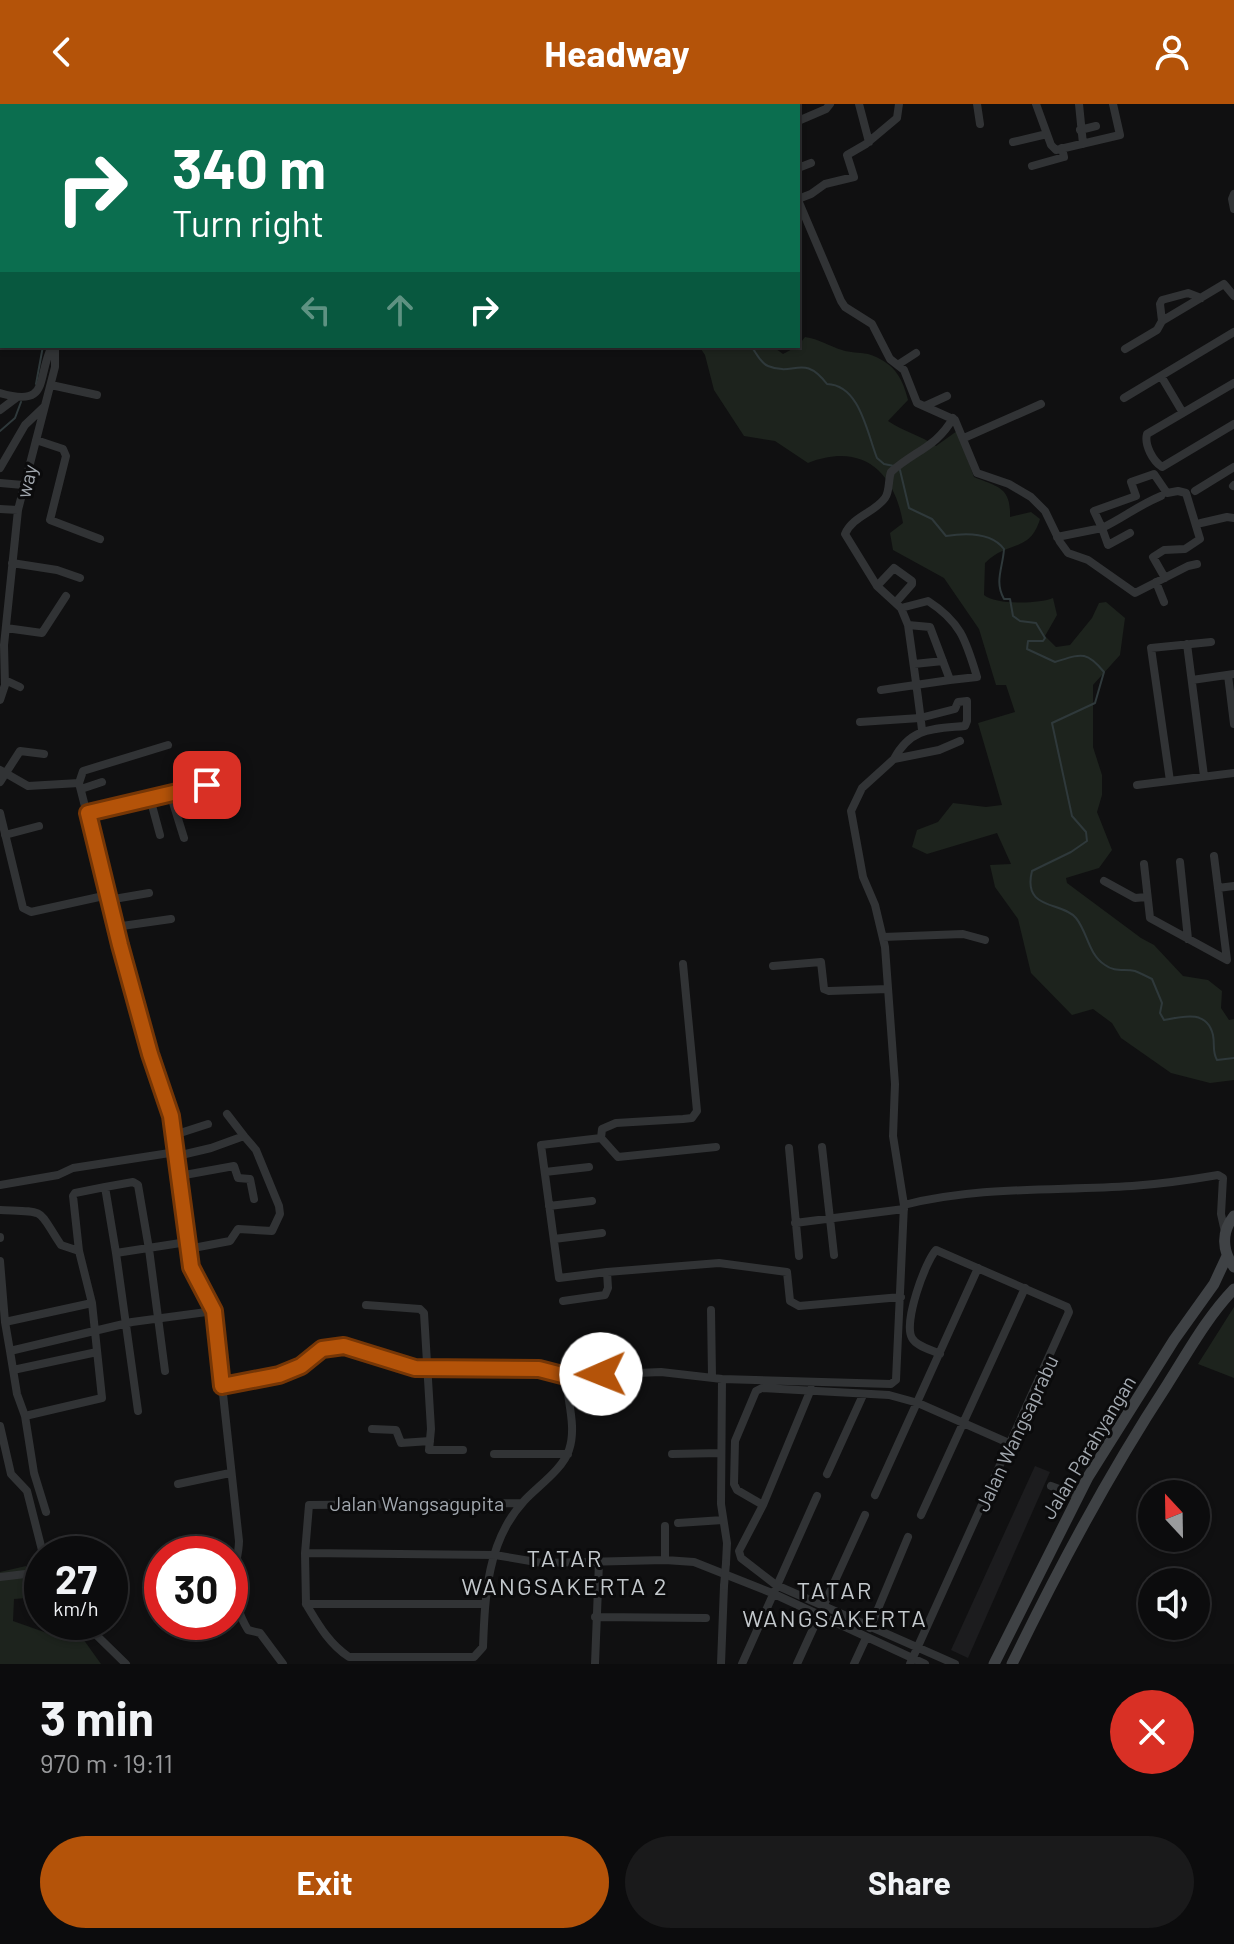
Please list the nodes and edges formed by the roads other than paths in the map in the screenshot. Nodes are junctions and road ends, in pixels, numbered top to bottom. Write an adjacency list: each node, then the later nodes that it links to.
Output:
1 (830, 104): 8 (street)
2 (859, 104): 13 (street)
3 (899, 104): 13 (street)
4 (977, 104): 9 (street)
5 (1036, 104): 12 (street)
6 (1079, 104): 11 (street)
7 (1113, 104): 15 (street)
8 (800, 120)
9 (980, 124)
10 (1096, 126): 11 (street)
11 (1080, 130): 15 (street)
12 (1047, 134): 14 (street); 16 (street)
13 (869, 142): 21 (street)
14 (1013, 142)
15 (1083, 144): 16 (street)
16 (1062, 148): 18 (street)
17 (811, 163): 19 (street)
18 (1032, 166)
19 (800, 167)
20 (1234, 194): 23 (street)
21 (800, 198)
22 (800, 204): 32 (street)
23 (1234, 209)
24 (1234, 296): 25 (street)
25 (1201, 298): 26 (street); 26 (street)
26 (1162, 321): 30 (street)
27 (1234, 332): 33 (street)
28 (53, 348): 39 (street)
29 (54, 348): 35 (street, way)
30 (1125, 349)
31 (916, 353): 32 (street)
32 (899, 364): 42 (street)
33 (1161, 376): 40 (street); 45 (street)
34 (1234, 383): 45 (street)
35 (51, 385): 37 (street); 43 (street, way)
36 (0, 393): 39 (street)
37 (97, 395)
38 (947, 396): 42 (street)
39 (16, 398): 44 (street)
40 (1124, 398)
41 (1041, 404): 48 (street)
42 (925, 406): 46 (street)
43 (45, 407): 49 (street, way); 51 (street)
44 (1, 409)
45 (1183, 413): 47 (street)
46 (953, 418): 48 (street); 70 (street)
47 (1234, 424)
48 (964, 438): 62 (street)
49 (36, 440): 53 (street, way); 63 (street)
50 (1234, 467): 54 (street)
51 (0, 468)
52 (0, 483): 53 (street)
53 (23, 485): 57 (street, way)
54 (1195, 491)
55 (1161, 496): 60 (street)
56 (0, 509): 57 (street)
57 (18, 510): 64 (street, way)
58 (1234, 518): 59 (street)
59 (1201, 523)
60 (1102, 528): 61 (street); 62 (street); 69 (street)
61 (1130, 533)
62 (1057, 537): 69 (street)
63 (100, 539)
64 (12, 563): 67 (street); 68 (street, way)
65 (1197, 564): 69 (street)
66 (0, 578): 68 (street)
67 (80, 578)
68 (11, 579): 75 (street, way)
69 (1160, 580): 72 (street)
70 (877, 586): 73 (street); 73 (street)
71 (66, 596): 75 (street)
72 (1164, 602)
73 (899, 604): 74 (street); 82 (street)
74 (908, 625): 78 (street); 79 (street)
75 (6, 628): 81 (street, way)
76 (1211, 642): 77 (street)
77 (1187, 644): 83 (street); 99 (street)
78 (943, 661): 79 (street); 82 (street)
79 (914, 664): 84 (street)
80 (1231, 675): 83 (street); 90 (street)
81 (5, 680): 85 (street); 87 (street, way)
82 (950, 680): 84 (street)
83 (1192, 680): 98 (street)
84 (916, 686): 86 (street); 88 (street)
85 (20, 687)
86 (881, 690)
87 (0, 700)
88 (920, 718): 89 (street); 91 (street); 91 (street)
89 (860, 722)
90 (1234, 724)
91 (922, 730): 95 (street)
92 (960, 741): 95 (street)
93 (168, 745): 104 (street)
94 (44, 754): 96 (street)
95 (894, 759): 124 (street)
96 (3, 772): 100 (street); 104 (street)
97 (1234, 773): 98 (street)
98 (1204, 776): 99 (street)
99 (1170, 781): 103 (street)
100 (0, 782)
101 (102, 782): 104 (street)
102 (207, 785): 105 (street)
103 (1137, 785)
104 (80, 786): 108 (street)
105 (170, 793): 106 (street); 112 (street)
106 (150, 798): 108 (street); 111 (street)
107 (0, 813): 110 (street)
108 (88, 813): 121 (street)
109 (39, 826): 110 (street)
110 (5, 835): 121 (street)
111 (160, 835)
112 (184, 838)
113 (1214, 856): 118 (street)
114 (1180, 862): 125 (street)
115 (1144, 864): 120 (street)
116 (1104, 881): 120 (street)
117 (1234, 886): 118 (street)
118 (1218, 888): 125 (street)
119 (149, 893): 121 (street)
120 (1147, 897): 125 (street)
121 (108, 898): 123 (street)
122 (171, 919): 123 (street)
123 (115, 927): 132 (street)
124 (883, 937): 126 (street); 129 (street)
125 (1188, 939)
126 (985, 940)
127 (683, 964): 134 (street)
128 (773, 966): 129 (street)
129 (888, 989): 147 (street)
130 (227, 1114): 133 (street)
131 (208, 1124): 132 (street)
132 (174, 1135): 138 (street)
133 (244, 1136): 138 (street); 155 (street)
134 (601, 1138): 135 (street); 140 (street)
135 (716, 1147)
136 (822, 1147): 150 (street)
137 (789, 1148): 151 (street)
138 (177, 1154): 141 (street); 142 (street)
139 (589, 1167): 140 (street)
140 (545, 1172): 146 (street)
141 (179, 1176): 144 (street); 155 (street)
142 (0, 1185)
143 (105, 1187): 156 (street); 157 (street); 158 (street)
144 (254, 1199)
145 (592, 1201): 146 (street)
146 (549, 1206): 154 (street)
147 (904, 1207): 150 (street); 153 (street); 168 (street)
148 (0, 1210): 157 (street)
149 (1234, 1216): 153 (main road)
150 (829, 1218): 151 (street); 159 (street)
151 (795, 1223): 160 (street)
152 (602, 1233): 154 (street)
153 (1225, 1233): 161 (main road)
154 (554, 1239): 165 (street)
155 (188, 1245): 156 (street); 173 (street)
156 (149, 1249): 158 (street); 174 (street)
157 (79, 1251): 170 (street)
158 (116, 1253): 176 (street)
159 (834, 1255)
160 (799, 1256)
161 (1227, 1256): 163 (main road); 209 (main road, Jalan Parahyangan)
162 (0, 1261): 175 (street)
163 (1234, 1267)
164 (978, 1268): 166 (street, Jalan Wangsaprabu); 180 (street); 180 (street, Jalan Wangsaprabu)
165 (607, 1272): 168 (street); 169 (street)
166 (1025, 1288): 193 (street); 197 (street, Jalan Wangsaprabu)
167 (1234, 1289): 248 (main road, Jalan Parahyangan)
168 (901, 1297): 186 (street)
169 (563, 1301)
170 (92, 1303): 175 (street); 177 (street)
171 (366, 1305): 181 (street)
172 (711, 1310): 184 (street)
173 (214, 1311): 174 (street); 187 (street)
174 (157, 1317): 176 (street); 183 (street)
175 (5, 1322): 178 (street)
176 (124, 1324): 177 (street); 191 (street)
177 (94, 1331): 178 (street); 179 (street)
178 (10, 1351): 182 (street)
179 (97, 1352): 182 (street); 192 (street)
180 (940, 1354): 190 (street)
181 (428, 1368): 185 (street); 187 (street); 196 (street)
182 (13, 1370): 192 (street)
183 (165, 1371)
184 (712, 1376): 185 (street); 186 (street)
185 (566, 1379): 201 (street)
186 (722, 1379): 199 (street)
187 (222, 1386): 203 (street)
188 (811, 1389): 189 (street); 211 (street); 211 (street)
189 (863, 1395): 190 (street); 204 (street)
190 (918, 1403): 193 (street); 207 (street)
191 (138, 1411)
192 (25, 1416): 212 (street)
193 (964, 1423): 197 (street); 214 (street)
194 (0, 1426): 218 (street)
195 (372, 1429): 196 (street)
196 (430, 1441): 198 (street)
197 (1011, 1444): 236 (street, Jalan Wangsaprabu)
198 (463, 1450)
199 (721, 1453): 202 (street); 215 (street)
200 (494, 1454): 201 (street)
201 (568, 1454): 210 (street)
202 (672, 1454)
203 (230, 1473): 205 (street); 239 (street)
204 (827, 1474)
205 (178, 1484)
206 (1051, 1486): 209 (street)
207 (875, 1495)
208 (817, 1496): 226 (street)
209 (1078, 1496): 247 (main road, Jalan Parahyangan)
210 (522, 1503): 220 (street, Jalan Wangsagupita); 221 (street)
211 (763, 1505): 226 (street)
212 (46, 1512)
213 (865, 1515): 229 (street)
214 (921, 1515)
215 (723, 1520): 216 (street); 241 (street, bridge)
216 (678, 1523)
217 (665, 1526): 222 (street)
218 (38, 1536)
219 (908, 1537): 233 (street)
220 (305, 1553): 221 (street); 227 (street)
221 (495, 1555): 223 (street); 228 (street)
222 (665, 1560): 223 (street); 226 (street)
223 (599, 1562): 230 (street)
224 (24, 1574): 225 (street)
225 (0, 1577)
226 (774, 1589): 229 (street); 231 (street); 242 (street)
227 (306, 1604): 228 (street); 228 (street)
228 (485, 1604)
229 (825, 1608): 231 (street); 233 (street)
230 (595, 1617): 232 (street); 240 (street)
231 (820, 1617): 234 (street); 243 (street)
232 (706, 1618)
233 (870, 1628): 236 (street)
234 (866, 1638): 237 (street); 244 (street)
235 (101, 1640): 238 (street)
236 (918, 1648): 237 (street, Jalan Wangsaprabu); 246 (street)
237 (911, 1661): 245 (street)
238 (126, 1664)
239 (283, 1664)
240 (595, 1664)
241 (721, 1664)
242 (742, 1664)
243 (797, 1664)
244 (854, 1664)
245 (925, 1664)
246 (955, 1664)
247 (994, 1664)
248 (1012, 1664)

